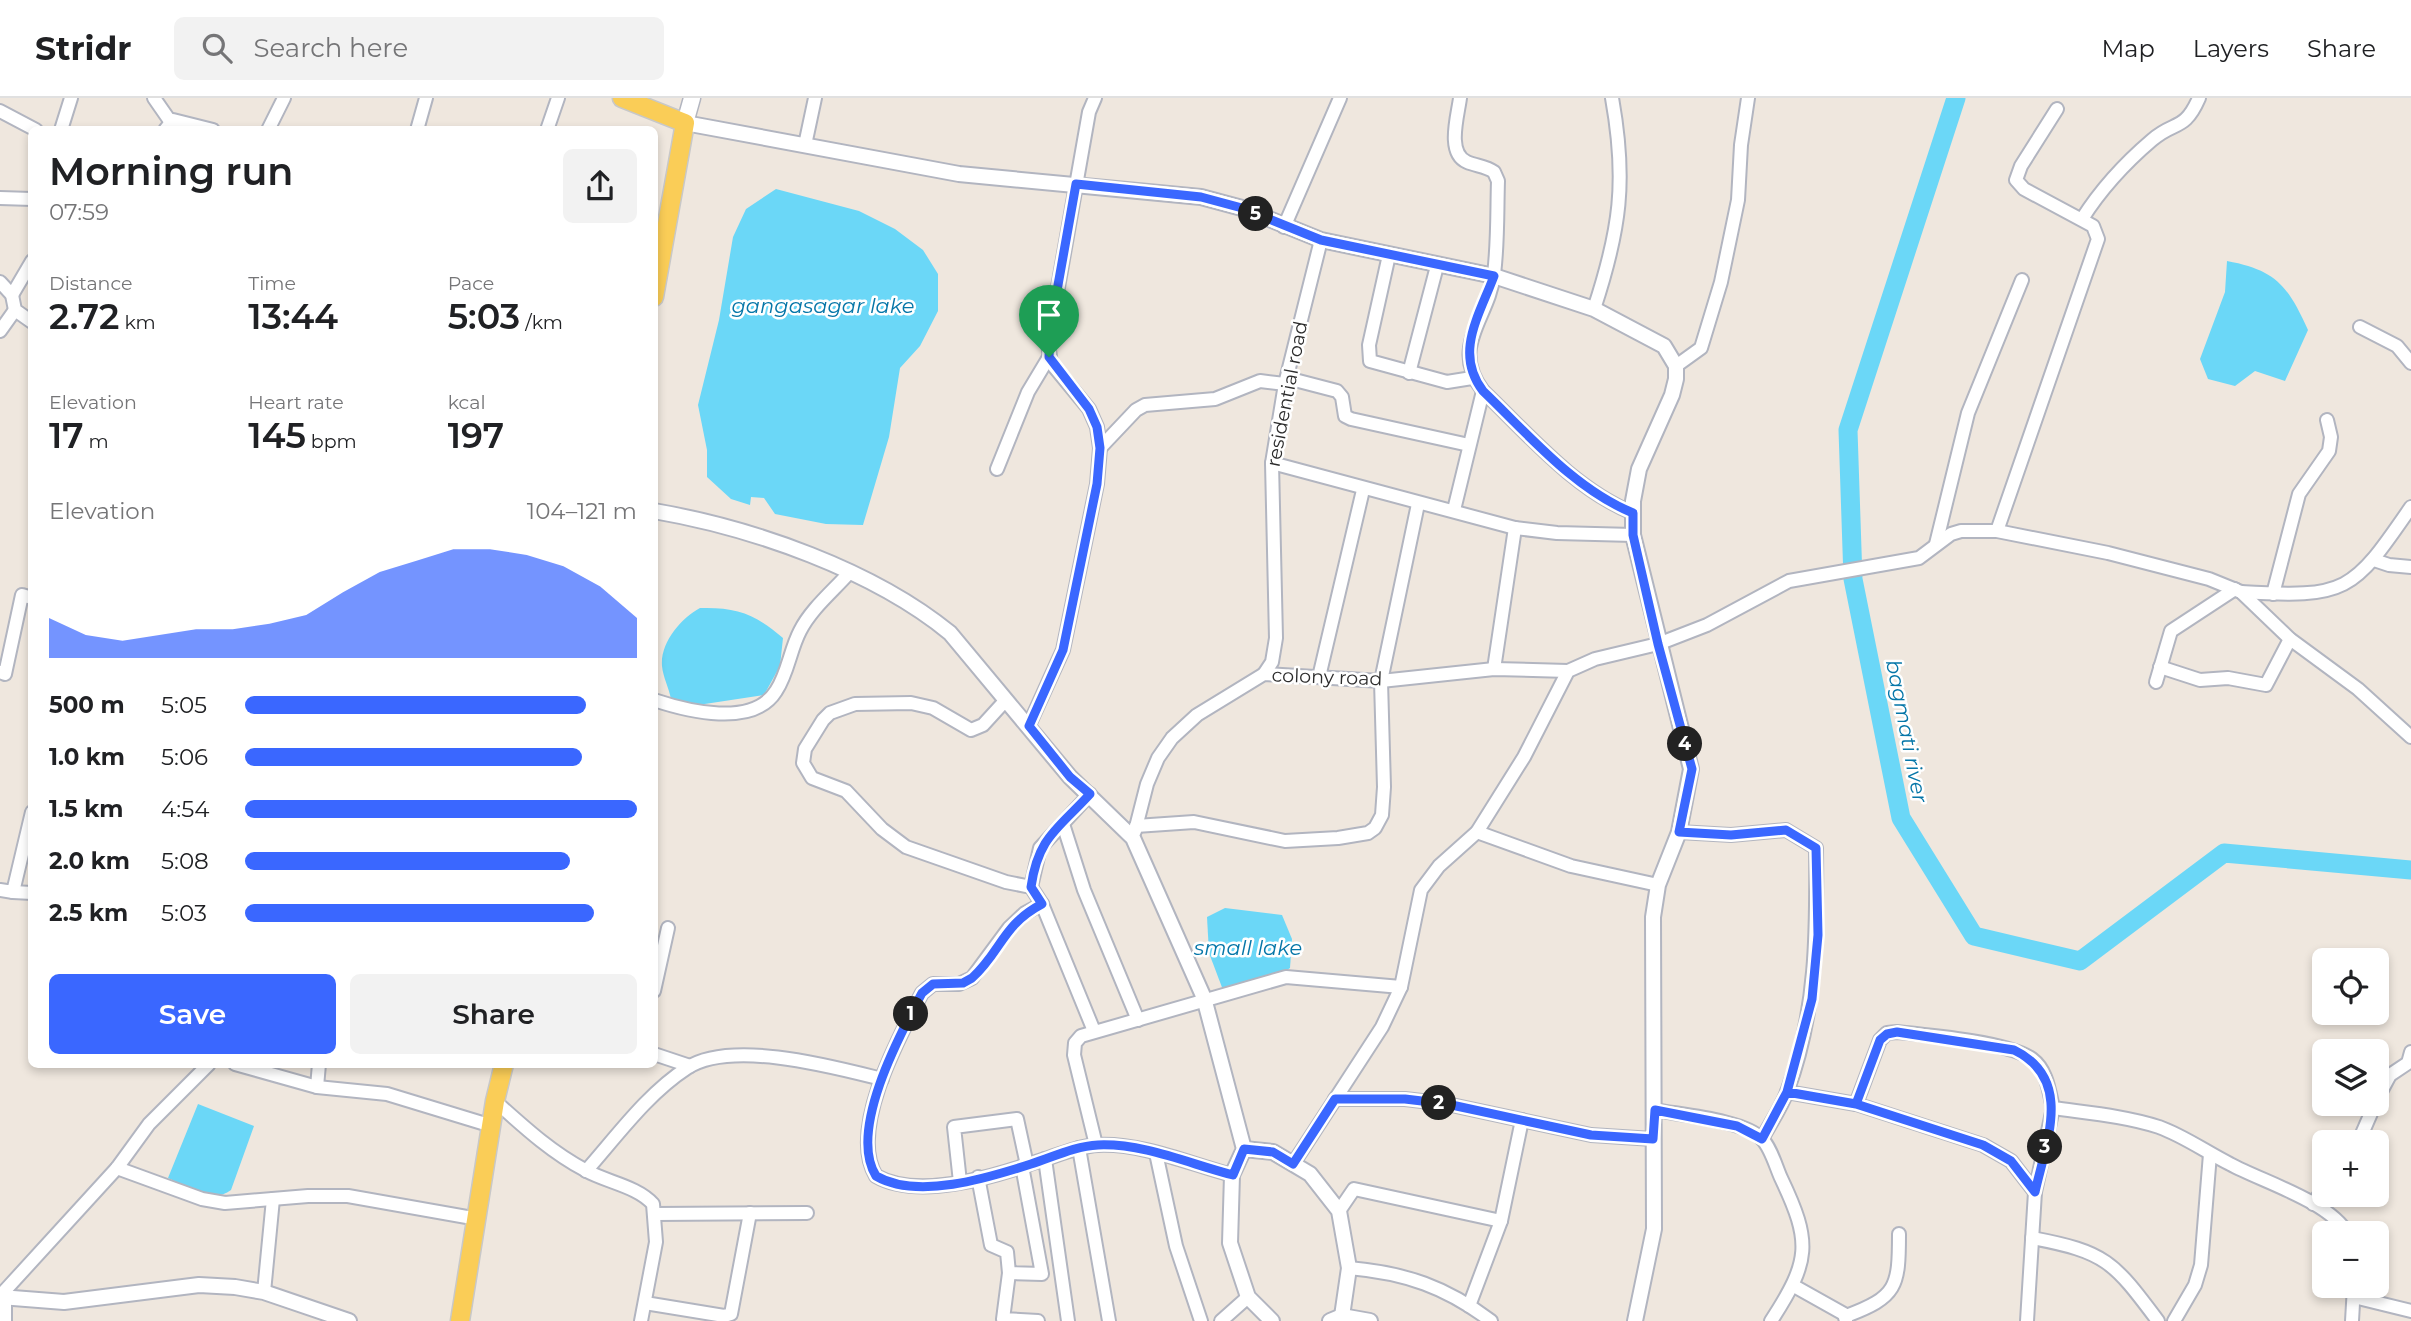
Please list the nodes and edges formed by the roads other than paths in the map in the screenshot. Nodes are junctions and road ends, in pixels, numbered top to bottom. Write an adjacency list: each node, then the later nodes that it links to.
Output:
1 (71, 98): 20 (street)
2 (155, 98): 18 (street)
3 (284, 98): 21 (street)
4 (426, 98): 22 (street)
5 (558, 98): 23 (street)
6 (622, 98): 17 (main road)
7 (692, 98): 17 (main road)
8 (815, 98): 24 (street)
9 (1095, 98): 25 (street)
10 (1340, 98): 29 (street)
11 (1460, 98): 35 (street)
12 (1612, 98): 39 (street)
13 (1748, 98): 46 (street)
14 (2199, 98): 28 (street)
15 (2057, 109): 28 (street)
16 (0, 111): 19 (street)
17 (685, 123): 24 (street); 34 (main road)
18 (168, 125)
19 (28, 126)
20 (62, 126)
21 (270, 126)
22 (418, 126)
23 (548, 126)
24 (805, 145): 25 (street)
25 (1076, 184): 29 (street); 44 (street)
26 (0, 198): 27 (street)
27 (28, 199)
28 (2082, 219): 63 (street)
29 (1284, 226): 30 (street)
30 (1321, 240): 31 (street); 49 (street, residential road)
31 (1389, 255): 32 (street); 47 (street)
32 (1437, 266): 35 (street); 47 (street)
33 (28, 268): 38 (street)
34 (658, 275)
35 (1494, 276): 39 (street); 48 (street)
36 (2022, 280): 65 (street)
37 (0, 282): 38 (street)
38 (12, 295): 40 (street)
39 (1594, 309): 46 (street)
40 (15, 310): 41 (street); 43 (street)
41 (28, 320)
42 (2360, 327): 45 (street)
43 (0, 331)
44 (1049, 357): 53 (street); 55 (street)
45 (2411, 363)
46 (1676, 366): 61 (street)
47 (1409, 373): 48 (street)
48 (1472, 378): 50 (street)
49 (1286, 381): 52 (street); 53 (street); 54 (street, residential road)
50 (1483, 391): 52 (street); 61 (street)
51 (2327, 421): 70 (street)
52 (1469, 445): 59 (street)
53 (1100, 448): 84 (street)
54 (1272, 463): 56 (street); 78 (street, residential road)
55 (997, 469)
56 (1363, 489): 57 (street); 79 (street)
57 (1418, 503): 59 (street); 80 (street)
58 (2411, 507): 66 (street)
59 (1454, 510): 62 (street)
60 (658, 512): 68 (street)
61 (1633, 513): 64 (street)
62 (1515, 528): 64 (street); 75 (street)
63 (1997, 531): 65 (street); 69 (street)
64 (1633, 535): 73 (street)
65 (1936, 544): 73 (street)
66 (2374, 560): 67 (street); 70 (street)
67 (2411, 566)
68 (849, 573): 82 (street); 83 (street)
69 (2238, 590): 70 (street); 72 (street); 74 (street)
70 (2273, 594)
71 (28, 597): 77 (street)
72 (2290, 639): 74 (street); 85 (street)
73 (1658, 644): 76 (street); 91 (street)
74 (2160, 667): 81 (street)
75 (1493, 669): 76 (street, colony road); 80 (street, colony road)
76 (1568, 671): 90 (street)
77 (0, 672)
78 (1264, 674): 79 (street, colony road); 89 (street, colony road)
79 (1319, 677): 80 (street, colony road)
80 (1381, 681): 89 (street)
81 (2156, 682)
82 (658, 701)
83 (1004, 702): 84 (street); 93 (street)
84 (1029, 726): 86 (street)
85 (2411, 737)
86 (1090, 794): 88 (street); 89 (street)
87 (28, 824): 94 (street)
88 (1063, 824): 93 (street); 101 (street)
89 (1134, 832): 100 (street)
90 (1477, 832): 92 (street); 99 (street)
91 (1679, 832): 92 (street); 113 (street)
92 (1658, 885): 118 (street)
93 (1031, 887): 96 (street)
94 (6, 891): 95 (street)
95 (28, 893)
96 (1042, 904): 102 (street); 111 (street)
97 (668, 928): 98 (street)
98 (658, 972)
99 (1401, 987): 100 (street); 114 (street)
100 (1204, 998): 101 (street); 125 (street)
101 (1138, 1020): 102 (street)
102 (1094, 1031): 123 (street)
103 (2411, 1052): 110 (street)
104 (658, 1055): 105 (street)
105 (690, 1066): 111 (street); 132 (street)
106 (205, 1068): 131 (street)
107 (249, 1068): 112 (street)
108 (319, 1068): 112 (street)
109 (503, 1068): 115 (main road)
110 (2389, 1077)
111 (882, 1079): 135 (street)
112 (317, 1087): 120 (street)
113 (1787, 1092): 116 (street); 122 (street)
114 (1335, 1099): 119 (street); 129 (street)
115 (495, 1101): 120 (main road); 132 (street)
116 (1856, 1104): 117 (street); 136 (street)
117 (2053, 1108): 127 (street); 136 (street)
118 (1655, 1110): 121 (street); 122 (street)
119 (1522, 1120): 121 (street); 145 (street)
120 (492, 1126): 144 (main road)
121 (1653, 1139): 174 (street)
122 (1762, 1139): 151 (street)
123 (1096, 1145): 124 (street); 126 (street)
124 (1079, 1148): 128 (street); 168 (street)
125 (1244, 1149): 129 (street); 133 (street)
126 (1156, 1153): 133 (street); 169 (street)
127 (2210, 1154): 138 (street); 178 (street)
128 (1045, 1159): 130 (street); 167 (street)
129 (1293, 1164): 140 (street)
130 (1025, 1166): 134 (street); 135 (street); 150 (street)
131 (117, 1168): 137 (street); 153 (street)
132 (586, 1171): 141 (street)
133 (1233, 1175): 154 (street)
134 (978, 1177): 135 (street); 150 (street)
135 (960, 1182)
136 (2035, 1192): 148 (street)
137 (273, 1199): 144 (street); 152 (street)
138 (2312, 1204)
139 (2318, 1207): 146 (street)
140 (1339, 1211): 145 (street); 149 (street)
141 (655, 1213): 142 (street); 157 (street)
142 (750, 1213): 143 (street); 157 (street)
143 (807, 1213)
144 (478, 1219): 164 (main road)
145 (1501, 1221): 158 (street)
146 (2337, 1221)
147 (1899, 1234): 160 (street)
148 (2032, 1238): 176 (street); 177 (street)
149 (1349, 1268): 158 (street); 161 (street)
150 (1009, 1273): 166 (street)
151 (1794, 1286): 160 (street); 175 (street)
152 (264, 1292): 153 (street); 163 (street)
153 (2, 1297): 162 (street)
154 (1248, 1297): 170 (street); 171 (street)
155 (2354, 1298): 179 (street)
156 (2374, 1298): 159 (street)
157 (645, 1303): 165 (street)
158 (1469, 1306): 173 (street)
159 (2411, 1311)
160 (1846, 1318)
161 (1336, 1319): 172 (street)
162 (5, 1321)
163 (349, 1321)
164 (460, 1321)
165 (641, 1321)
166 (1038, 1321)
167 (1068, 1321)
168 (1108, 1321)
169 (1201, 1321)
170 (1221, 1321)
171 (1272, 1321)
172 (1370, 1321)
173 (1491, 1321)
174 (1635, 1321)
175 (1771, 1321)
176 (2027, 1321)
177 (2158, 1321)
178 (2174, 1321)
179 (2352, 1321)

